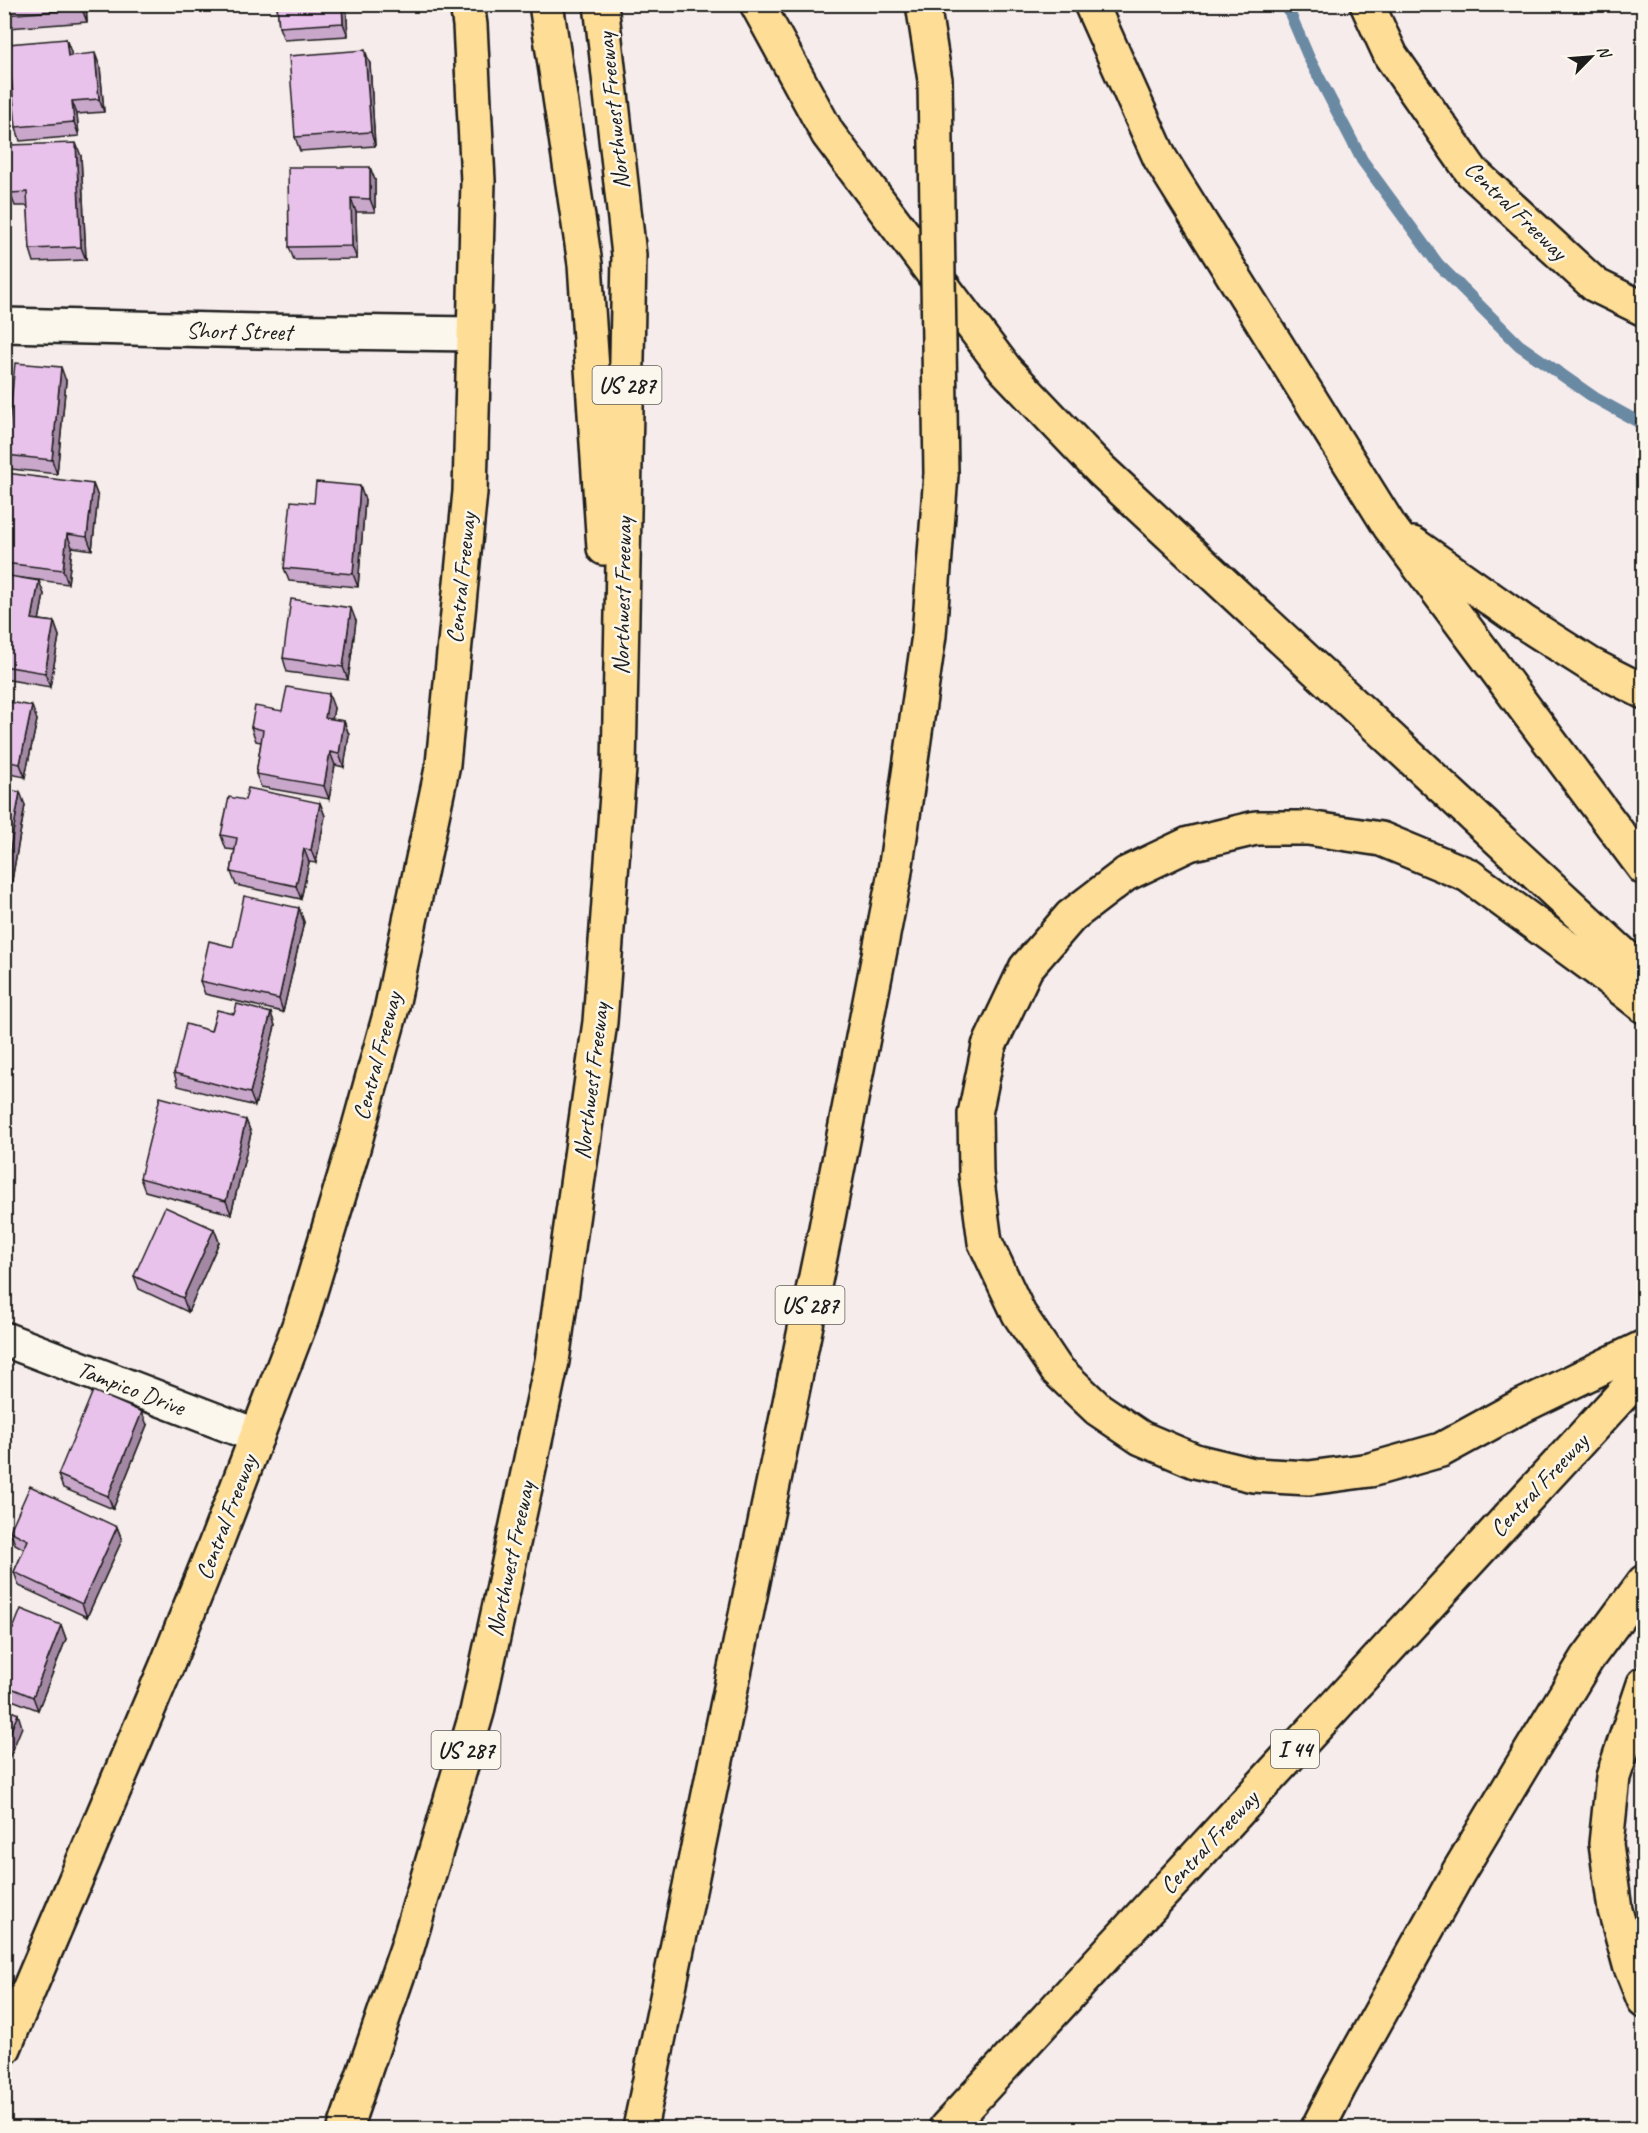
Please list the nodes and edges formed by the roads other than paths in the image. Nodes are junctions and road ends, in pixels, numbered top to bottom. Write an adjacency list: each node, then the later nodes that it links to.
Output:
1 (467, 4): 10 (main road, Central Freeway)
2 (546, 4): 13 (main road)
3 (601, 4): 13 (main road, Northwest Freeway / US 287)
4 (758, 4): 15 (main road)
5 (923, 4): 26 (main road, US 287, bridge)
6 (1090, 4): 11 (main road)
7 (1367, 4): 8 (main road, Central Freeway)
8 (1644, 309)
9 (4, 325): 10 (street, Short Street)
10 (474, 334): 20 (main road, Central Freeway)
11 (1390, 527): 12 (main road); 14 (main road)
12 (1644, 692)
13 (619, 768): 25 (main road, Northwest Freeway / US 287)
14 (1644, 868)
15 (1644, 974)
16 (1644, 1006): 18 (main road)
17 (4, 1339): 20 (street, Tampico Drive)
18 (1644, 1347)
19 (1644, 1371): 27 (main road, Central Freeway / I 44)
20 (257, 1436): 24 (main road, Central Freeway)
21 (1644, 1582): 28 (main road)
22 (1644, 1684): 23 (main road)
23 (1644, 2000)
24 (4, 2048)
25 (345, 2128)
26 (640, 2128)
27 (946, 2128)
28 (1318, 2128)

